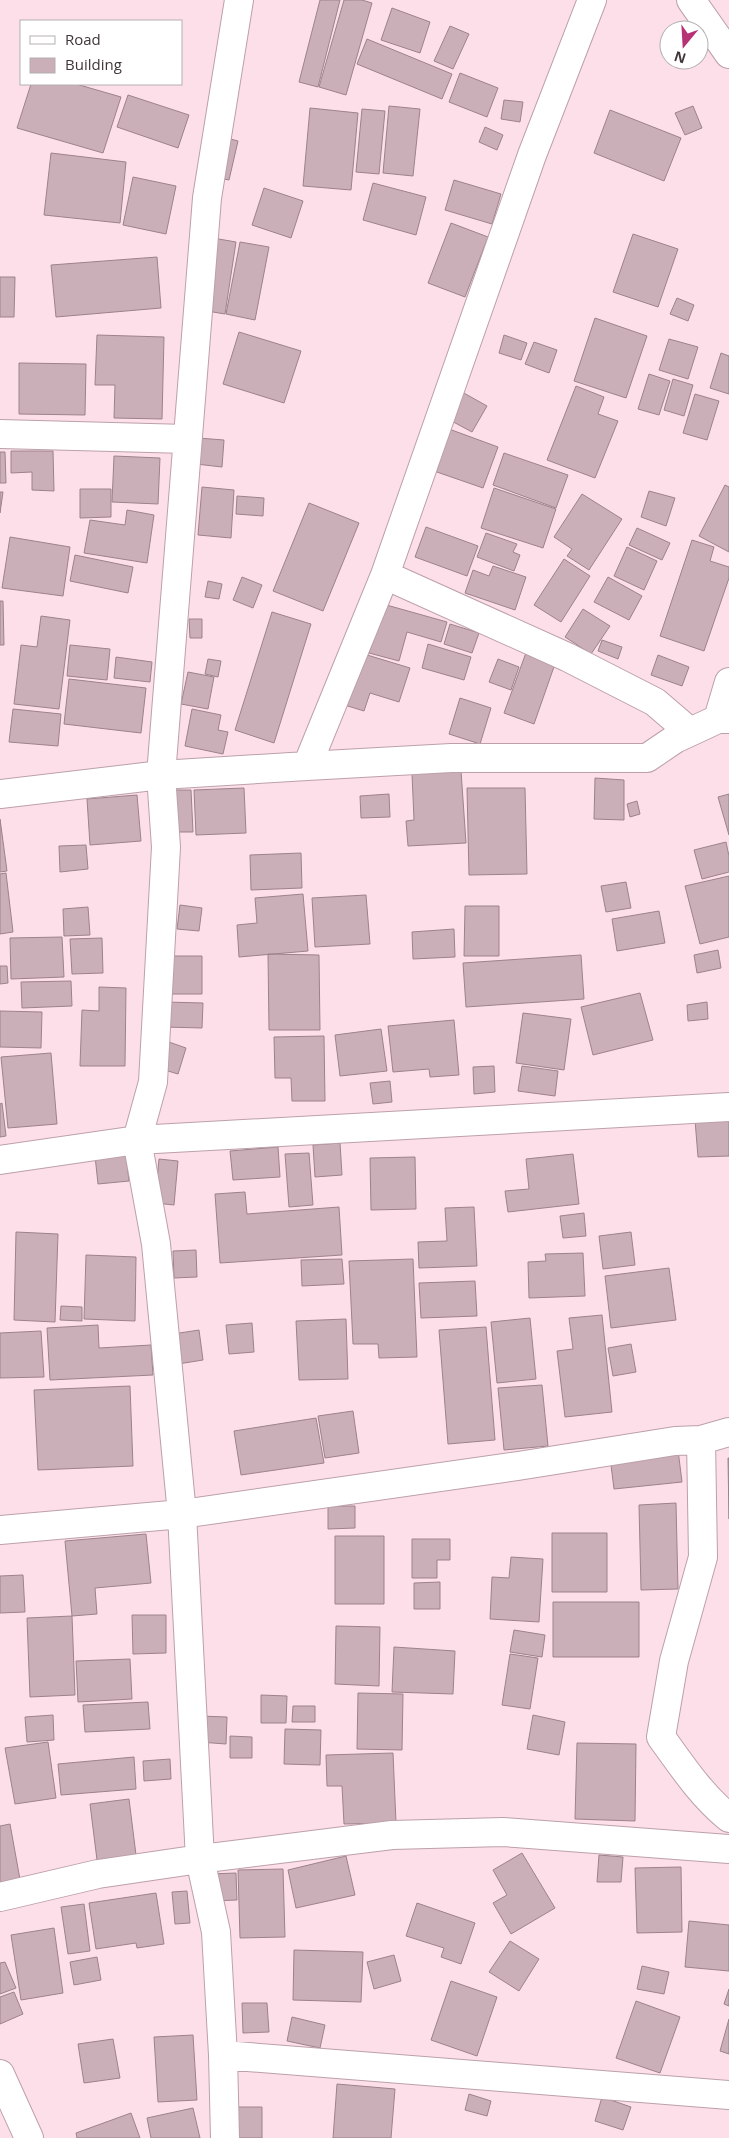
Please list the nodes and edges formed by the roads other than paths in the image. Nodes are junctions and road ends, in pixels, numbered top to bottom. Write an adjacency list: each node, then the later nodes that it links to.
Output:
1 (239, 0): 6 (street)
2 (592, 0): 7 (street)
3 (692, 0): 4 (street)
4 (728, 51)
5 (0, 434): 6 (street)
6 (187, 438): 12 (street)
7 (386, 575): 10 (street); 11 (street)
8 (729, 682): 9 (street)
9 (724, 719): 10 (street)
10 (675, 739): 11 (street)
11 (307, 766): 12 (street)
12 (160, 776): 13 (street); 15 (street)
13 (0, 794)
14 (729, 1107): 15 (street)
15 (137, 1140): 16 (street); 19 (street)
16 (0, 1160)
17 (729, 1432): 18 (street)
18 (701, 1440): 19 (street); 21 (street)
19 (182, 1514): 20 (street); 23 (street)
20 (0, 1530)
21 (729, 1818)
22 (729, 1849): 23 (street)
23 (200, 1859): 24 (street); 25 (street)
24 (0, 1897)
25 (223, 2055): 27 (street); 29 (street)
26 (0, 2074): 28 (street)
27 (729, 2095)
28 (29, 2138)
29 (225, 2138)

